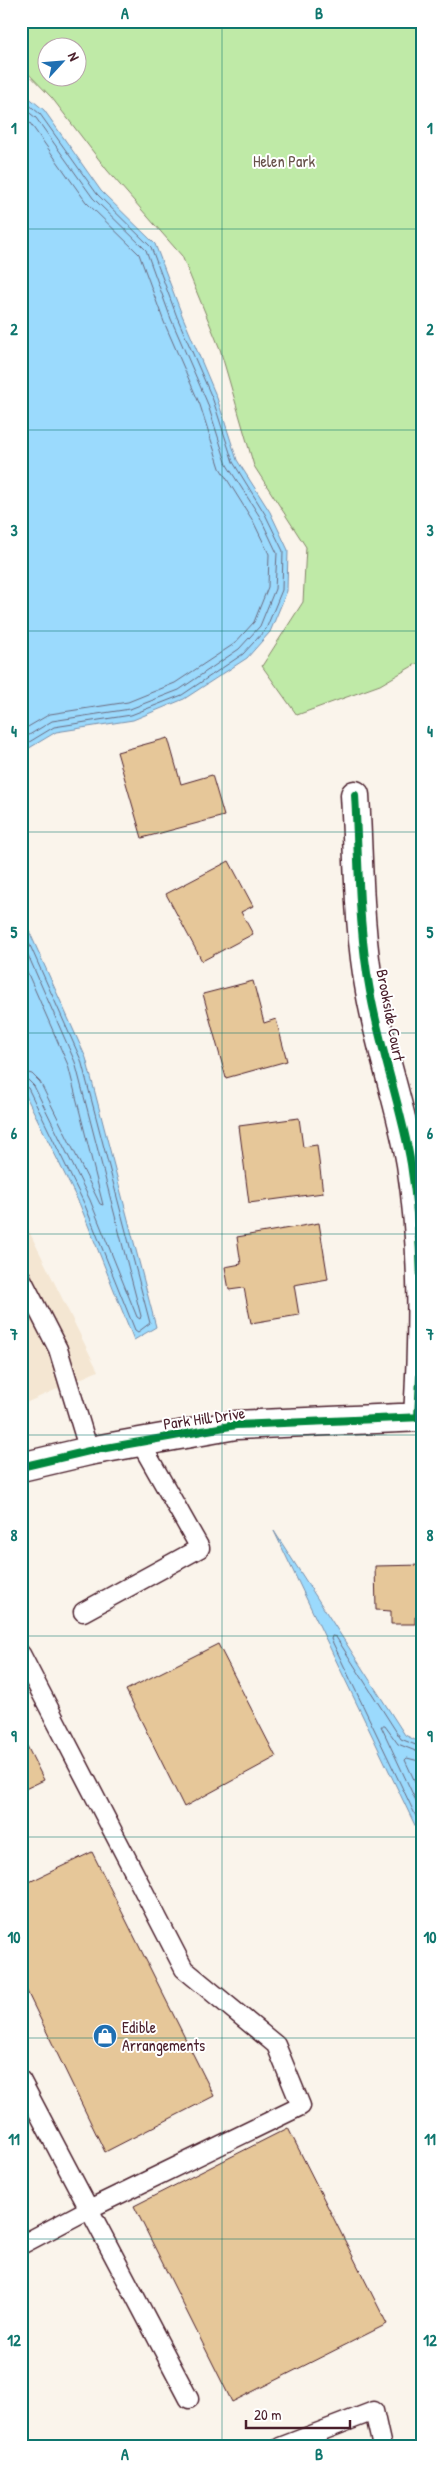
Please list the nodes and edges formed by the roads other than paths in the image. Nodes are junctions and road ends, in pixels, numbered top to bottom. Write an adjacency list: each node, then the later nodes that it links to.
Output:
1 (355, 795): 3 (street, Brookside Court)
2 (21, 1277): 5 (lane)
3 (420, 1417): 4 (street, Park Hill Drive)
4 (140, 1442): 5 (street, Park Hill Drive); 7 (lane)
5 (89, 1451): 6 (street, Park Hill Drive)
6 (21, 1467)
7 (83, 1612)
8 (21, 1654): 10 (lane)
9 (21, 2080): 10 (lane)
10 (89, 2209): 11 (lane); 12 (lane)
11 (21, 2245)
12 (189, 2399)
13 (280, 2447): 14 (lane)
14 (382, 2447)

